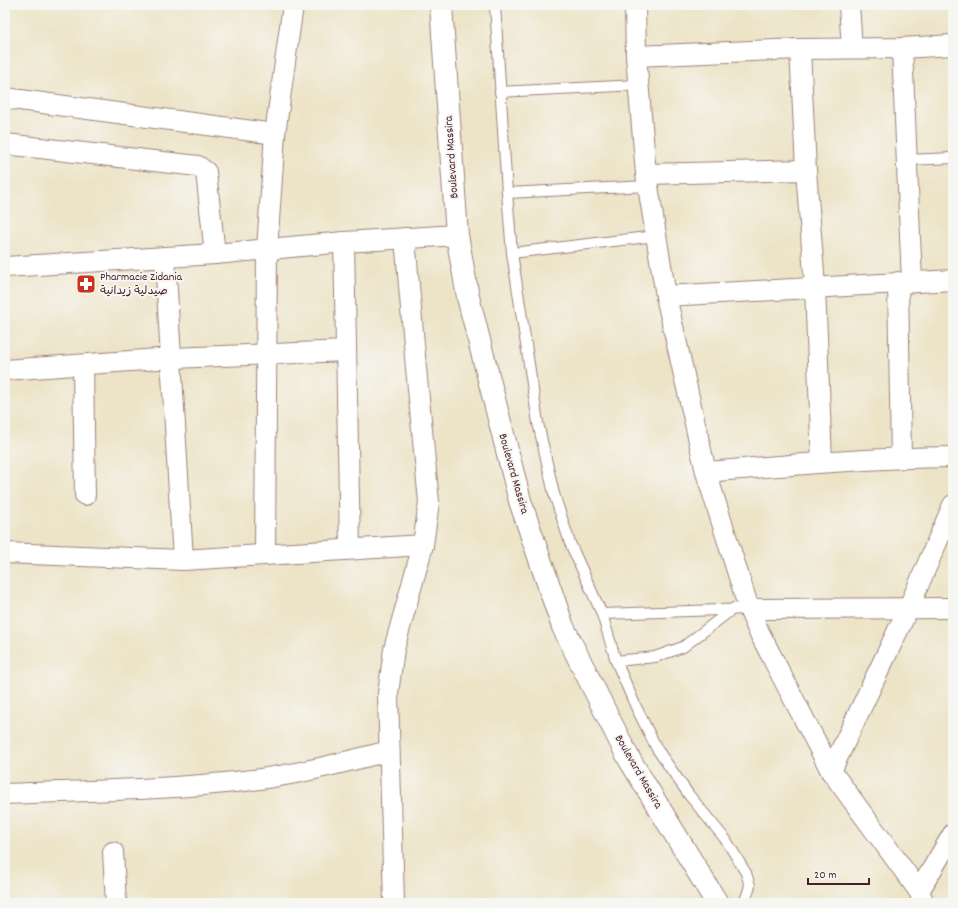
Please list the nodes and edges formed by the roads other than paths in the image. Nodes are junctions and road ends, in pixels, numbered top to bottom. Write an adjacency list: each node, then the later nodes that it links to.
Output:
1 (294, 5): 14 (street)
2 (441, 5): 21 (main road, Boulevard Massira)
3 (494, 5): 12 (lane)
4 (635, 5): 10 (street)
5 (850, 5): 7 (street)
6 (953, 45): 8 (street)
7 (852, 48): 8 (street); 9 (street)
8 (902, 48): 17 (street)
9 (800, 49): 10 (street); 18 (street)
10 (636, 56): 11 (street)
11 (639, 85): 12 (lane); 19 (street)
12 (500, 92): 20 (lane)
13 (5, 98): 14 (street)
14 (275, 134): 25 (street)
15 (5, 144): 27 (street)
16 (953, 158): 17 (lane)
17 (907, 160): 31 (street)
18 (806, 170): 19 (street); 32 (street)
19 (647, 180): 20 (lane); 22 (street)
20 (507, 193): 26 (lane)
21 (457, 235): 23 (street); 61 (main road, Boulevard Massira)
22 (656, 236): 26 (lane); 33 (street)
23 (405, 238): 24 (street); 45 (street)
24 (344, 242): 25 (street); 34 (street)
25 (267, 250): 27 (street); 35 (street)
26 (512, 252): 53 (lane)
27 (215, 254): 28 (street)
28 (166, 257): 29 (street); 36 (street)
29 (5, 267)
30 (953, 280): 31 (street)
31 (905, 282): 32 (street); 39 (street)
32 (815, 287): 33 (street); 41 (street)
33 (666, 296): 42 (street)
34 (346, 351): 35 (street); 46 (street)
35 (266, 354): 36 (street); 48 (street)
36 (172, 358): 37 (street); 49 (street)
37 (83, 365): 38 (street); 43 (street)
38 (5, 370)
39 (901, 458): 40 (street); 41 (street)
40 (953, 458)
41 (822, 462): 42 (street)
42 (706, 472): 51 (street)
43 (84, 495)
44 (953, 505): 50 (street)
45 (423, 545): 46 (street); 55 (street)
46 (350, 549): 48 (street)
47 (5, 553): 49 (street)
48 (265, 555): 49 (street)
49 (183, 560)
50 (909, 607): 51 (street); 52 (street); 56 (street)
51 (741, 608): 53 (lane); 54 (lane); 56 (street)
52 (953, 608)
53 (602, 614): 54 (lane)
54 (616, 661): 64 (lane)
55 (389, 751): 57 (street); 63 (street)
56 (831, 771): 60 (street)
57 (5, 794)
58 (950, 845): 60 (street)
59 (113, 852): 62 (street)
60 (922, 897)
61 (708, 899)
62 (116, 903)
63 (394, 903)
64 (743, 903)

